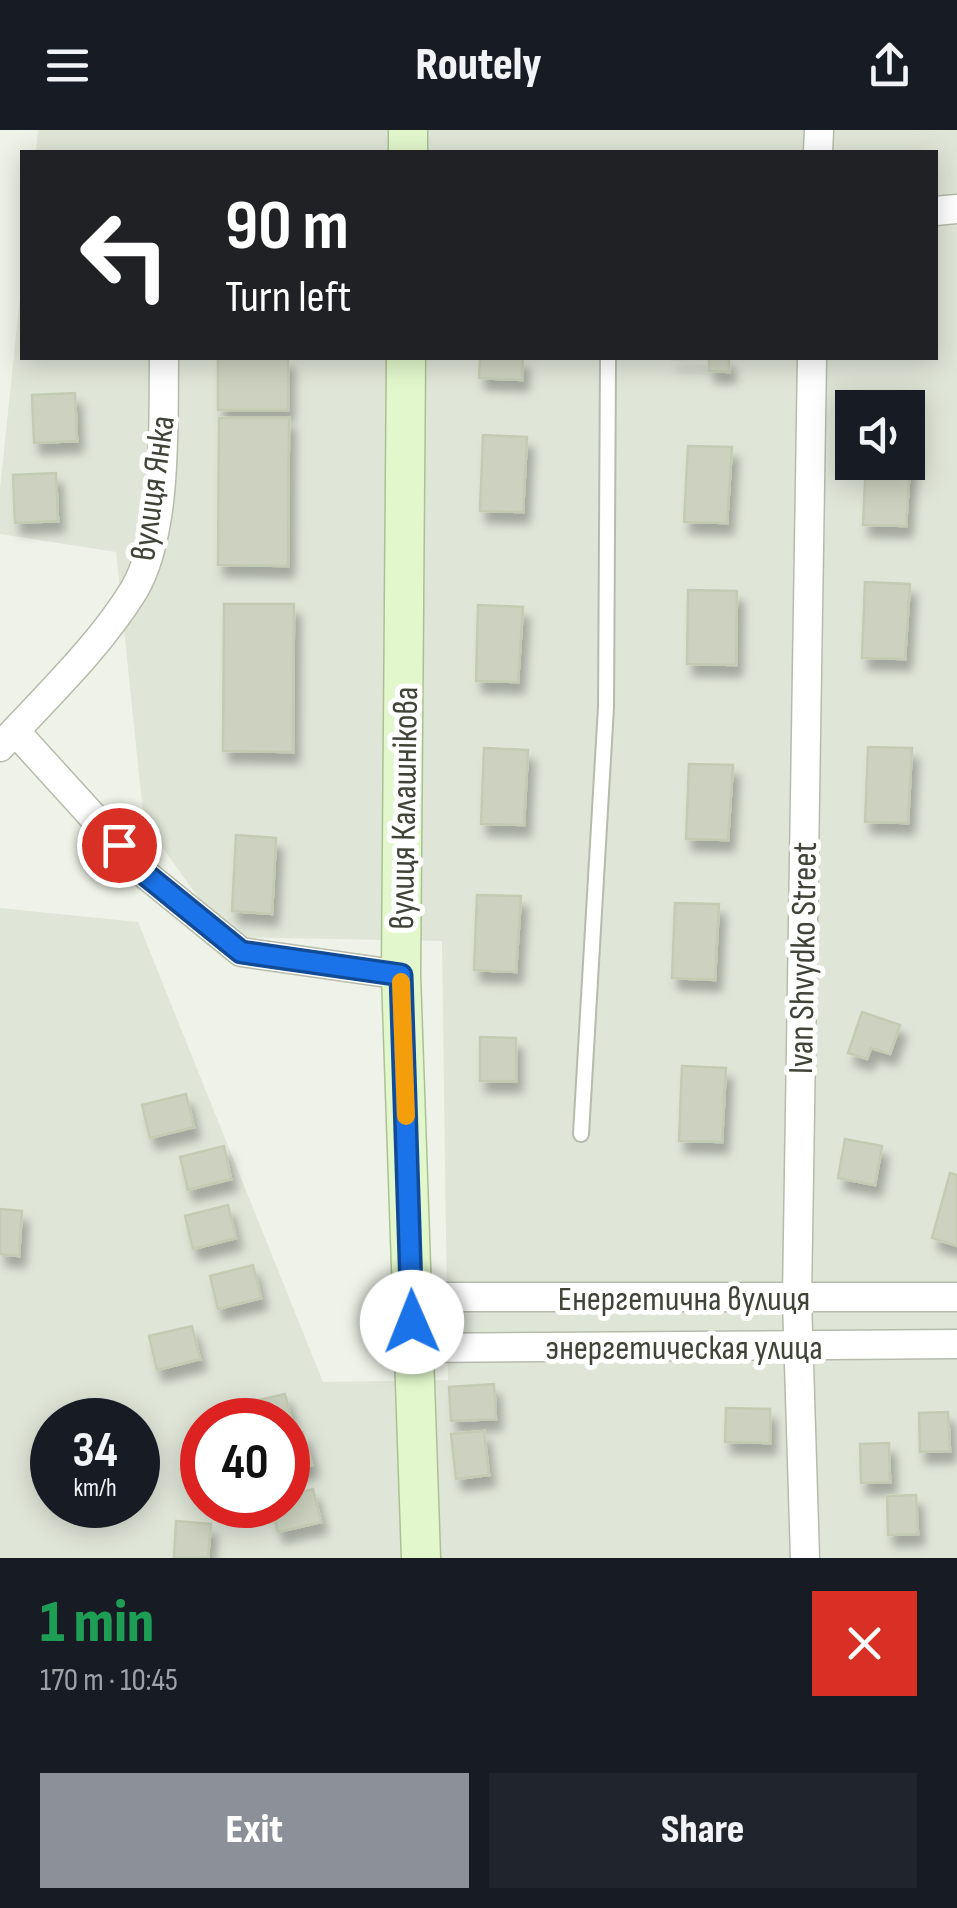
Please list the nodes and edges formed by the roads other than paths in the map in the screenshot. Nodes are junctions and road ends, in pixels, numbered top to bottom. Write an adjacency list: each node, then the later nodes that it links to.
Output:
1 (164, 360): 5 (street, вулиця Янка)
2 (406, 360): 6 (street, вулиця Калашнікова)
3 (608, 360): 7 (lane)
4 (812, 360): 10 (street, Ivan Shvydko Street)
5 (8, 739): 6 (street)
6 (401, 975): 8 (street, вулиця Калашнікова)
7 (582, 1134)
8 (412, 1297): 10 (street, Енергетична вулиця); 12 (street, вулиця Калашнікова)
9 (957, 1297): 10 (street, Енергетична вулиця)
10 (797, 1299): 13 (street, Ivan Shvydko Street)
11 (957, 1344): 13 (street, энергетическая улица)
12 (411, 1348): 13 (street, энергетическая улица); 14 (street, вулиця Калашнікова)
13 (799, 1348): 15 (street, Ivan Shvydko Street)
14 (420, 1558)
15 (805, 1558)

